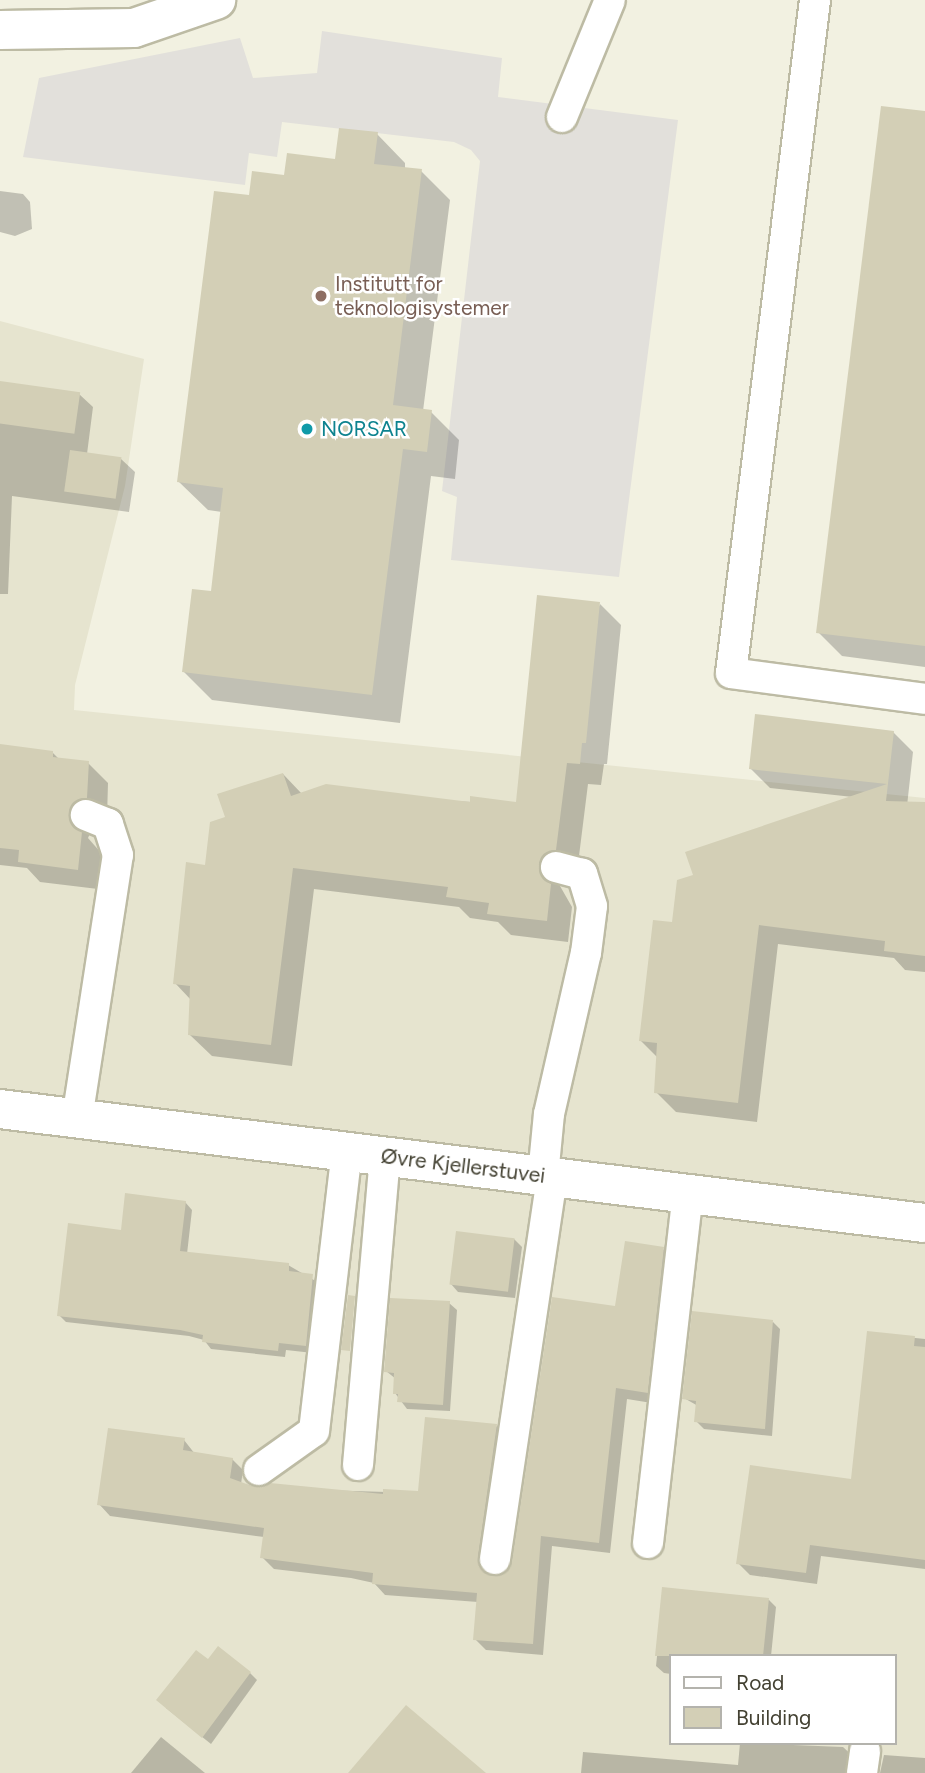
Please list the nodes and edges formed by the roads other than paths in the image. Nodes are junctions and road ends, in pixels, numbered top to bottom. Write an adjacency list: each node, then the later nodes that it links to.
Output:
1 (216, 0): 4 (street)
2 (610, 0): 5 (lane)
3 (815, 0): 6 (lane)
4 (0, 30)
5 (562, 117)
6 (925, 699)
7 (86, 815): 10 (lane)
8 (556, 867): 13 (lane)
9 (0, 1109): 10 (street, Øvre Kjellerstuvei)
10 (77, 1119): 11 (street, Øvre Kjellerstuvei)
11 (348, 1152): 12 (street, Øvre Kjellerstuvei); 17 (lane)
12 (385, 1156): 13 (street, Øvre Kjellerstuvei); 16 (lane)
13 (547, 1177): 14 (street, Øvre Kjellerstuvei); 19 (lane)
14 (688, 1194): 15 (street, Øvre Kjellerstuvei); 18 (lane)
15 (925, 1223)
16 (358, 1465)
17 (259, 1470)
18 (648, 1543)
19 (495, 1559)

